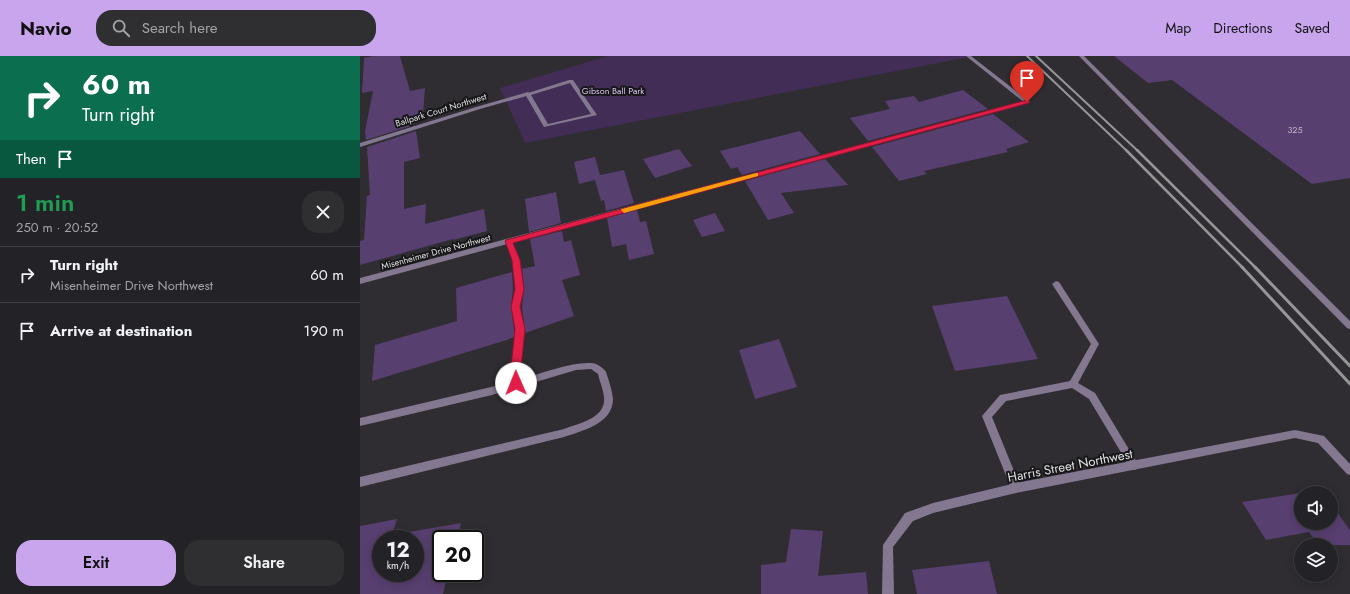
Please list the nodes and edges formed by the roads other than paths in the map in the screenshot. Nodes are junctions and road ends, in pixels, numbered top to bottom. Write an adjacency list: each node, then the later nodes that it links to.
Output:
1 (968, 56): 5 (street, Misenheimer Drive Northwest)
2 (1081, 56): 8 (street)
3 (528, 94): 3 (street, Ballpark Court Northwest); 4 (street, Ballpark Court Northwest)
4 (360, 145)
5 (509, 241): 6 (street, Misenheimer Drive Northwest); 9 (street)
6 (360, 281)
7 (1056, 284): 10 (street)
8 (1350, 326)
9 (516, 383): 11 (street); 14 (street)
10 (1073, 384): 12 (street); 15 (street)
11 (360, 422)
12 (1134, 466): 13 (street, Harris Street Northwest); 15 (street, Harris Street Northwest)
13 (1350, 471)
14 (360, 482)
15 (1016, 488): 16 (street, Harris Street Northwest)
16 (888, 594)

